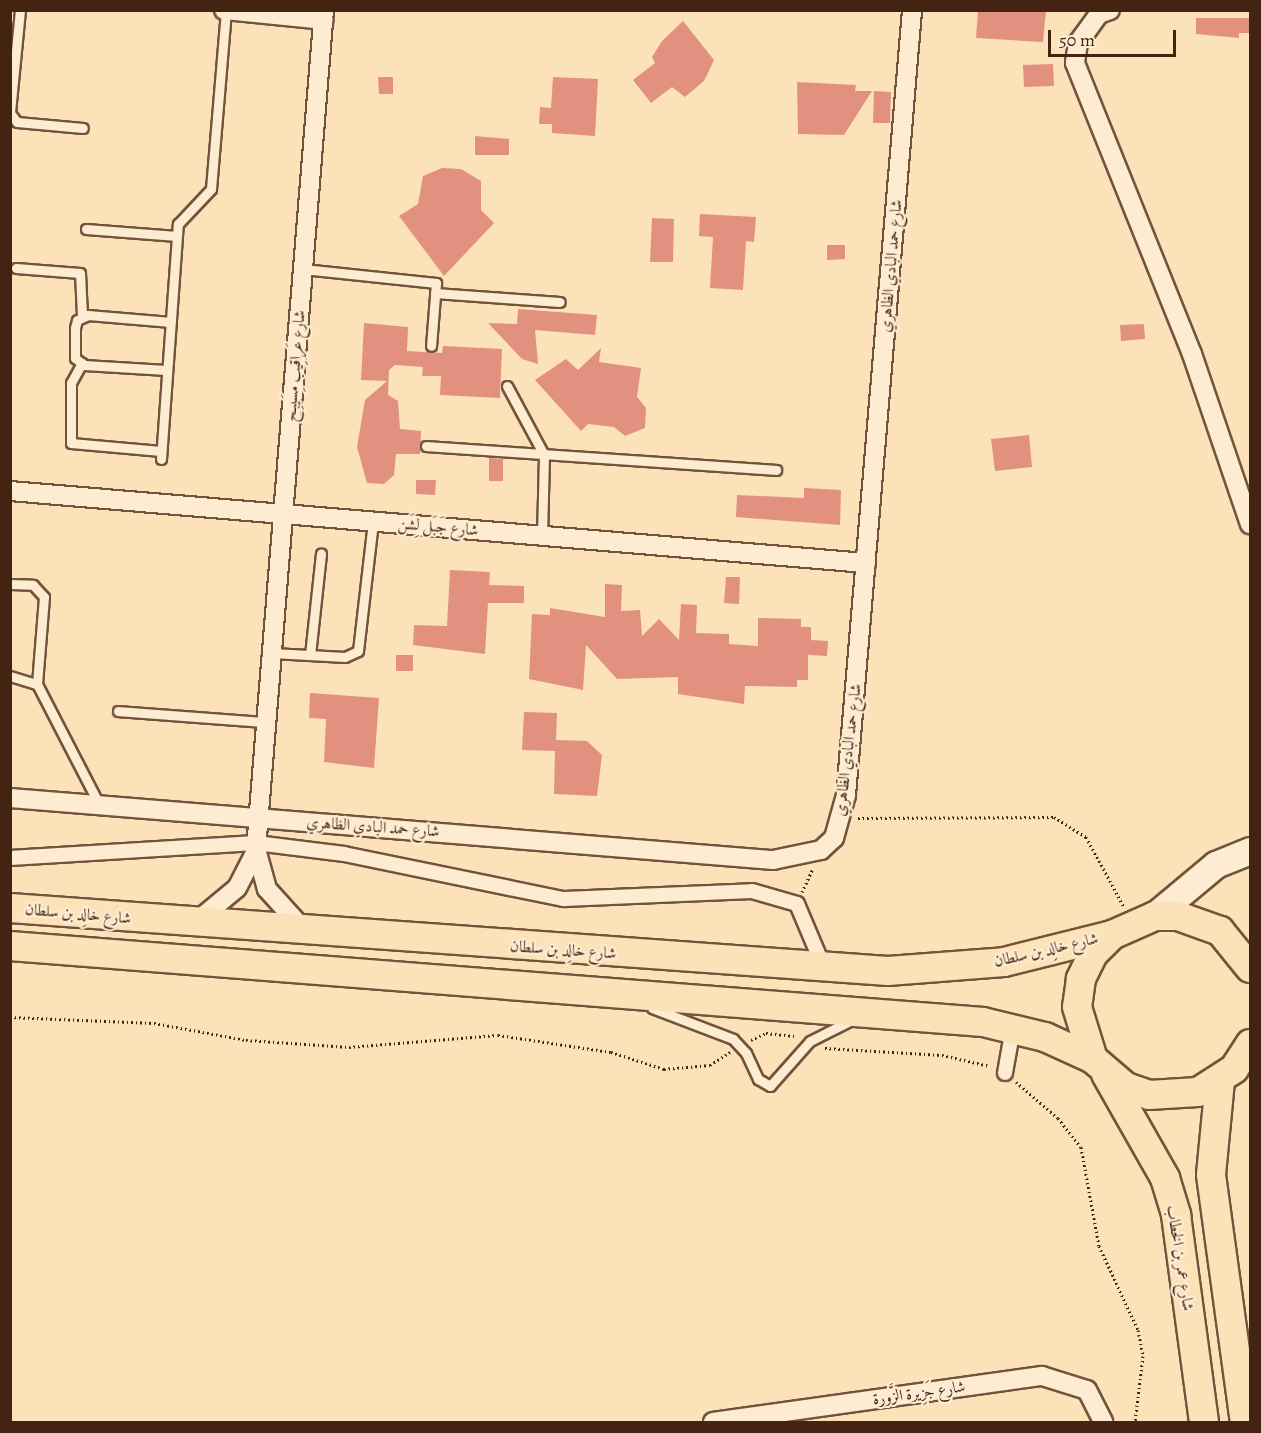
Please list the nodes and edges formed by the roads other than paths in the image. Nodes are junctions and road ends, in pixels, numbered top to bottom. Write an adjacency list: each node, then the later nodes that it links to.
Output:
1 (20, 10): 6 (lane)
2 (912, 10): 29 (street, شارع حمد البادي الظاهري)
3 (1110, 10): 26 (street)
4 (225, 11): 5 (street); 9 (lane)
5 (324, 15): 11 (street, شارع عَراقِيب مِسَيبِح)
6 (10, 112): 7 (lane)
7 (83, 128)
8 (86, 229): 9 (lane)
9 (177, 236): 15 (lane)
10 (16, 268): 14 (lane)
11 (303, 269): 12 (lane); 24 (street, شارع عَراقِيب مِسَيبِح)
12 (435, 293): 13 (lane); 16 (lane)
13 (560, 302)
14 (82, 316): 15 (lane); 17 (lane)
15 (171, 322): 18 (lane)
16 (431, 346)
17 (82, 363): 18 (lane); 18 (lane)
18 (166, 370)
19 (507, 386): 21 (lane)
20 (426, 446): 21 (lane)
21 (544, 455): 22 (lane); 27 (lane)
22 (776, 470)
23 (10, 491): 24 (street, شارع جَبَل لِشَن)
24 (283, 514): 25 (street, شارع جَبَل لِشَن); 31 (street, شارع عَراقِيب مِسَيبِح)
25 (373, 522): 27 (street, شارع جَبَل لِشَن); 32 (lane)
26 (1251, 524)
27 (542, 536): 29 (street, شارع جَبَل لِشَن)
28 (321, 554): 32 (lane)
29 (866, 563): 39 (street, شارع حمد البادي الظاهري)
30 (10, 584): 34 (lane)
31 (272, 653): 32 (lane); 36 (street, شارع عَراقِيب مِسَيبِح)
32 (310, 655)
33 (10, 676): 34 (lane)
34 (38, 684): 38 (lane)
35 (118, 711): 36 (lane)
36 (266, 722): 39 (street, شارع عَراقِيب مِسَيبِح)
37 (10, 798): 38 (street, شارع حمد البادي الظاهري)
38 (100, 806): 39 (street, شارع حمد البادي الظاهري)
39 (259, 818): 40 (street, شارع عَراقِيب مِسَيبِح)
40 (256, 846): 42 (street); 44 (street, شارع عَراقِيب مِسَيبِح); 46 (street, شارع عَراقِيب مِسَيبِح); 49 (street)
41 (1251, 851): 45 (main road)
42 (10, 858)
43 (10, 908): 44 (main road, شارع خالِد بن سلطان)
44 (193, 923): 46 (main road, شارع خالِد بن سلطان)
45 (1133, 924): 48 (main road, شارع خالِد بن سلطان); 49 (main road, شارع خالِد بن سلطان); 54 (main road, شارع عمر بن الخطاب)
46 (305, 931): 49 (main road, شارع خالِد بن سلطان)
47 (10, 946): 50 (main road)
48 (1250, 966)
49 (824, 968)
50 (610, 993): 51 (main road); 51 (lane)
51 (874, 1014): 52 (main road)
52 (1013, 1028): 54 (main road); 56 (street)
53 (1251, 1044): 55 (main road)
54 (1099, 1066): 55 (main road); 59 (main road, شارع عمر بن الخطاب)
55 (1235, 1069): 60 (main road)
56 (1005, 1073)
57 (713, 1422): 58 (street, شارع جَزِيرة الزَّورة)
58 (1103, 1422)
59 (1204, 1422)
60 (1245, 1422)

